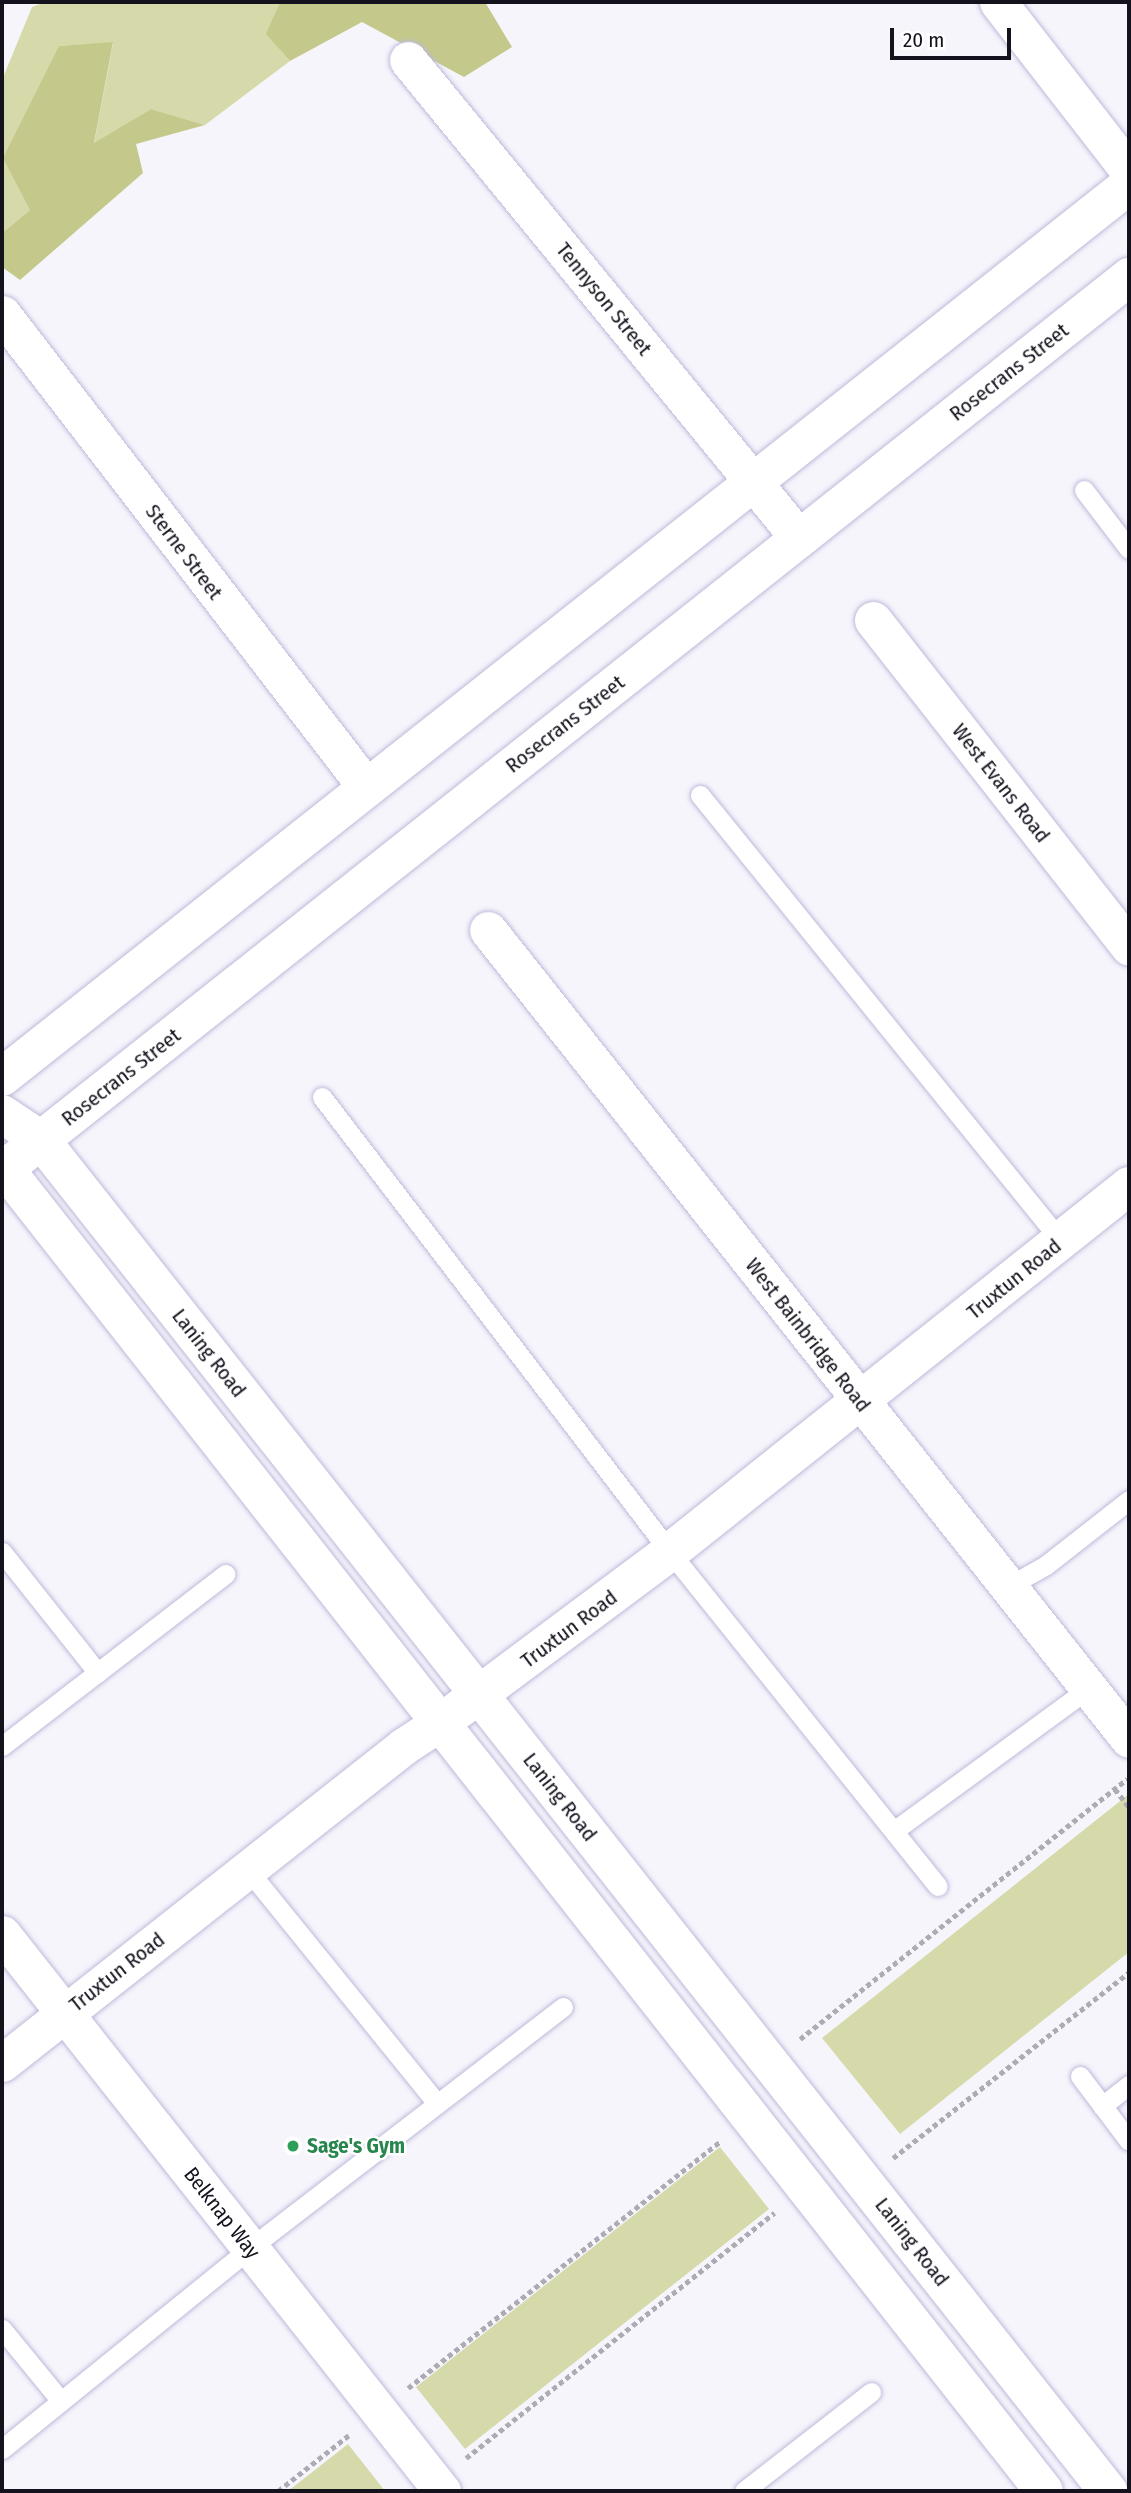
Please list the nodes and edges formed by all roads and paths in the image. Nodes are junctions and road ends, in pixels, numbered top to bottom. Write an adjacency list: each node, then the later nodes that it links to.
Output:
1 (998, 2): 3 (street)
2 (408, 60): 7 (street, Tennyson Street)
3 (1129, 171)
4 (1129, 185): 7 (street)
5 (1129, 277): 9 (street, Rosecrans Street)
6 (2, 314): 12 (street, Sterne Street)
7 (753, 482): 9 (street, Tennyson Street); 12 (street)
8 (1084, 490): 10 (lane)
9 (799, 538): 19 (street, Rosecrans Street)
10 (1129, 549)
11 (873, 620): 15 (street, West Evans Road)
12 (367, 788): 16 (street)
13 (700, 795): 22 (lane)
14 (488, 930): 23 (street, West Bainbridge Road)
15 (1129, 947)
16 (2, 1077)
17 (322, 1097): 26 (lane)
18 (2, 1114): 19 (street, Laning Road)
19 (41, 1140): 20 (street, Rosecrans Street); 31 (street, Laning Road)
20 (2, 1169): 32 (street)
21 (1129, 1186): 22 (street, Truxtun Road)
22 (1060, 1241): 23 (street, Truxtun Road)
23 (862, 1402): 26 (street, Truxtun Road); 28 (street, West Bainbridge Road)
24 (1129, 1500): 28 (lane)
25 (2, 1552): 29 (lane)
26 (670, 1552): 31 (street, Truxtun Road); 38 (lane)
27 (225, 1574): 29 (lane)
28 (1007, 1587): 30 (street, West Bainbridge Road)
29 (98, 1673): 34 (lane)
30 (1089, 1688): 33 (street, West Bainbridge Road); 38 (lane)
31 (479, 1695): 32 (street, Truxtun Road); 65 (street, Laning Road)
32 (439, 1723): 39 (street, Truxtun Road); 64 (street)
33 (1129, 1739)
34 (2, 1746)
35 (1129, 1777): 36 (path)
36 (1115, 1789): 37 (path); 45 (path)
37 (1129, 1807)
38 (895, 1830): 40 (lane)
39 (248, 1870): 44 (street, Truxtun Road); 49 (lane)
40 (938, 1886)
41 (2, 1934): 44 (street, Belknap Way)
42 (1129, 1972): 53 (path)
43 (563, 2007): 49 (lane)
44 (64, 2013): 46 (street, Truxtun Road); 55 (street, Belknap Way)
45 (793, 2044)
46 (2, 2063)
47 (1080, 2076): 50 (lane)
48 (1129, 2085): 50 (lane)
49 (438, 2103): 55 (lane)
50 (1102, 2106): 51 (lane)
51 (1129, 2141)
52 (720, 2142): 59 (path)
53 (887, 2163)
54 (775, 2212): 61 (path)
55 (250, 2248): 58 (lane); 59 (street, Belknap Way)
56 (2, 2329): 58 (lane)
57 (871, 2392): 63 (lane)
58 (61, 2401): 60 (lane)
59 (379, 2411): 61 (street, Belknap Way); 62 (path)
60 (2, 2449)
61 (439, 2487)
62 (278, 2491)
63 (744, 2491)
64 (1044, 2491)
65 (1108, 2491)

